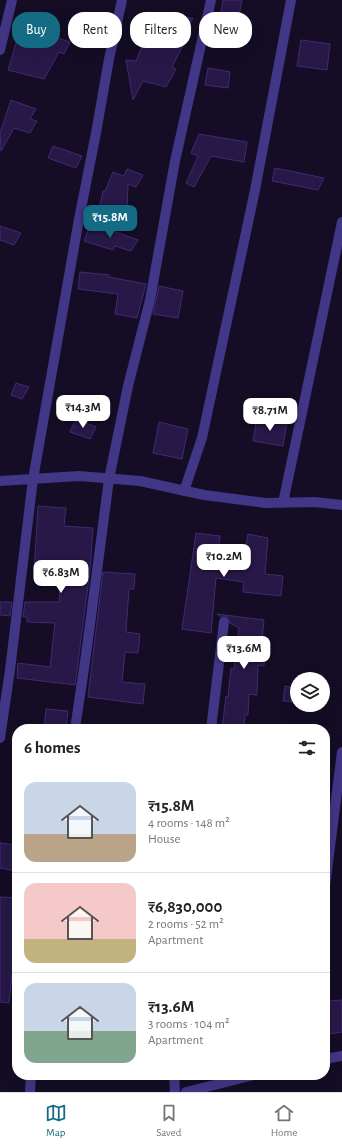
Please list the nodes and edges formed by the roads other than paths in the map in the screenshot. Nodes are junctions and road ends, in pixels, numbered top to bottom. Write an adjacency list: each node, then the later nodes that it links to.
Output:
1 (12, 0): 5 (street)
2 (122, 0): 8 (street)
3 (211, 0): 7 (street)
4 (291, 0): 10 (street)
5 (0, 50)
6 (342, 222): 11 (street)
7 (109, 479): 8 (street); 10 (street); 14 (street)
8 (32, 480): 9 (street); 16 (street)
9 (0, 481)
10 (184, 491): 11 (street)
11 (283, 503): 12 (street)
12 (342, 505)
13 (224, 622): 15 (street)
14 (76, 724)
15 (211, 724)
16 (0, 738)
17 (342, 752): 18 (street)
18 (330, 847)
19 (342, 1056): 20 (street)
20 (330, 1059)
21 (31, 1080): 24 (street)
22 (174, 1080): 25 (street)
23 (234, 1080): 26 (street)
24 (30, 1092)
25 (175, 1092)
26 (186, 1092)

